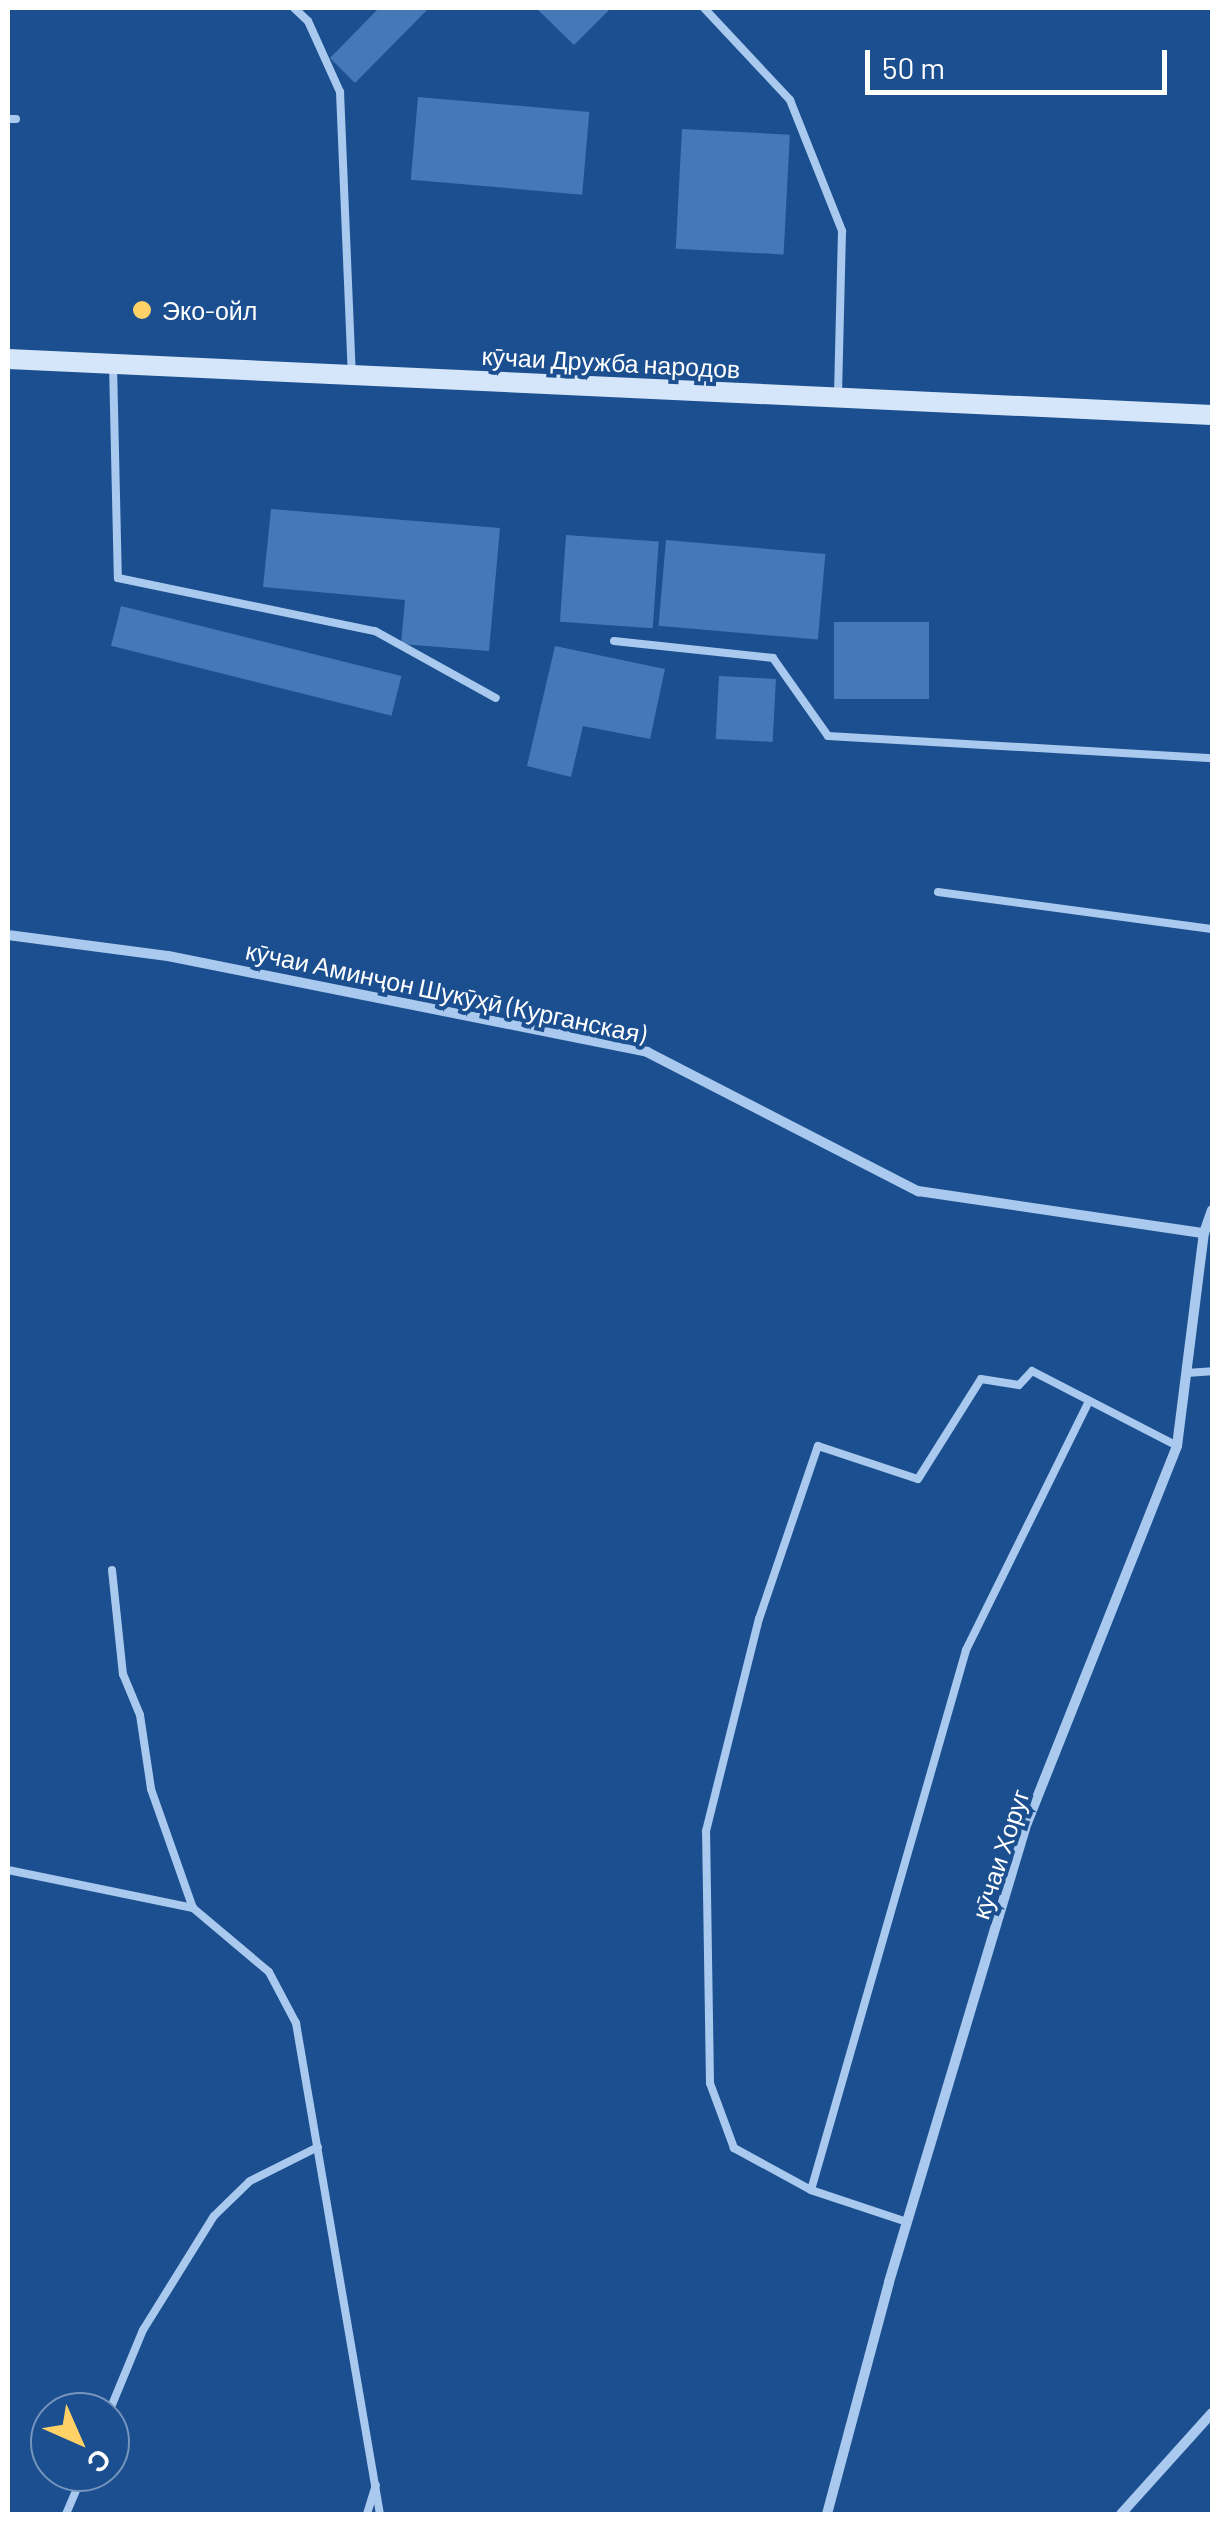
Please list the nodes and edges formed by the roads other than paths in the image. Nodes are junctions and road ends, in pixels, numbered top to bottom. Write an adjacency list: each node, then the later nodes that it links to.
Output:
1 (294, 8): 5 (lane)
2 (704, 8): 6 (lane)
3 (8, 359): 4 (main road, кӯчаи Дружба народов)
4 (112, 364): 5 (main road, кӯчаи Дружба народов); 9 (lane)
5 (352, 375): 6 (main road, кӯчаи Дружба народов)
6 (838, 398): 7 (main road, кӯчаи Дружба народов)
7 (1212, 414)
8 (614, 641): 10 (lane)
9 (496, 698)
10 (1212, 758)
11 (938, 892): 12 (lane)
12 (1212, 929)
13 (8, 935): 15 (street, кӯчаи Аминҷон Шукӯҳӣ (Курганская))
14 (1212, 1210): 15 (street, кӯчаи Хоруг)
15 (1204, 1232): 17 (street, кӯчаи Хоруг)
16 (1212, 1371): 17 (lane)
17 (1186, 1373): 19 (street, кӯчаи Хоруг)
18 (1089, 1401): 19 (lane); 24 (lane); 24 (lane)
19 (1177, 1446): 25 (street, кӯчаи Хоруг)
20 (112, 1570): 22 (lane)
21 (8, 1870): 22 (lane)
22 (192, 1908): 23 (lane)
23 (318, 2148): 26 (lane); 28 (lane)
24 (811, 2190): 25 (lane)
25 (907, 2222): 31 (street, кӯчаи Хоруг)
26 (118, 2392)
27 (1212, 2413): 32 (street)
28 (378, 2479): 29 (lane); 30 (lane)
29 (367, 2514)
30 (380, 2514)
31 (827, 2514)
32 (1122, 2514)

